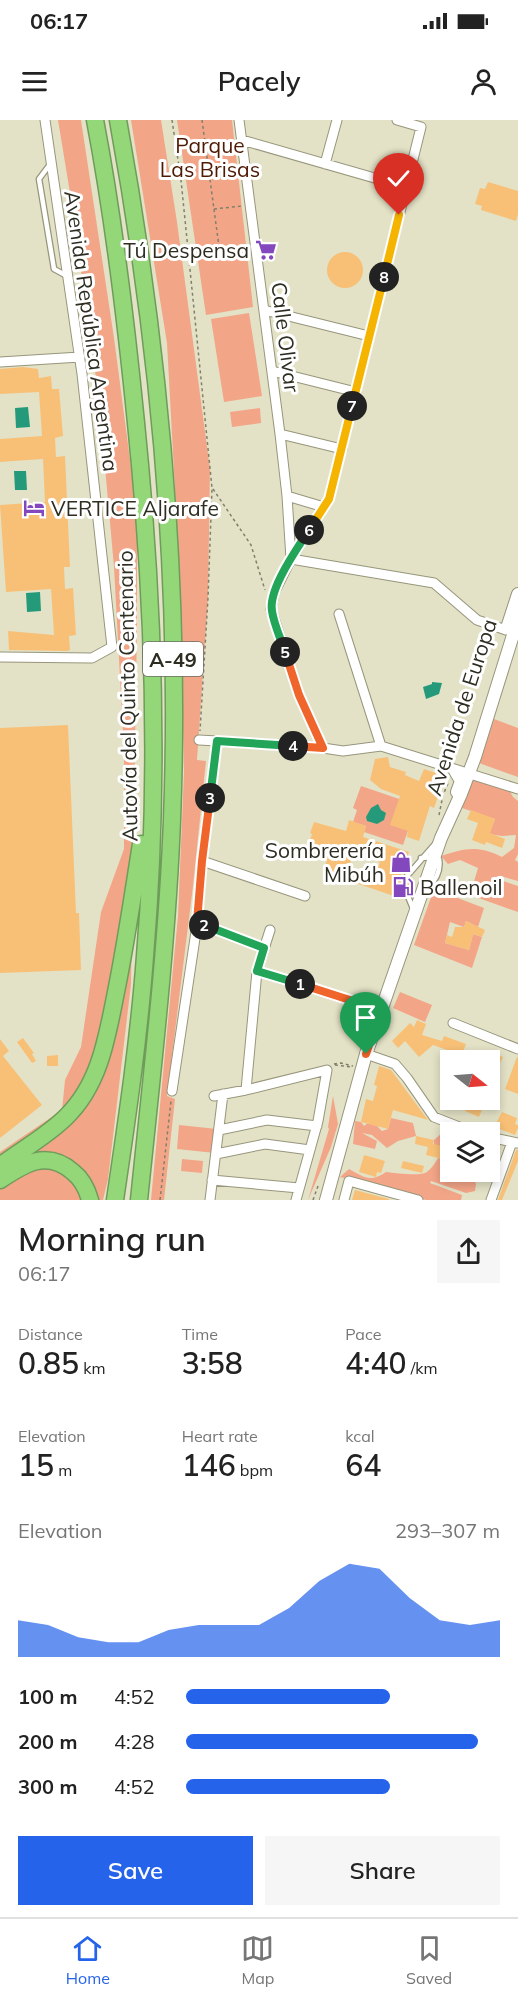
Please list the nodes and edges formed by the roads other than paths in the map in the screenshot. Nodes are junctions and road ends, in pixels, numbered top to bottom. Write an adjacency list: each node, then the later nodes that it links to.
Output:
1 (45, 120): 8 (street, Avenida República Argentina)
2 (94, 120): 35 (highway, Autovía del Quinto Centenario / A-49)
3 (118, 120): 64 (highway, Autovía del Quinto Centenario / A-49)
4 (239, 120): 7 (street, Calle Olivar)
5 (338, 120): 9 (street)
6 (397, 120): 10 (street)
7 (242, 140): 9 (street); 12 (street, Calle Olivar)
8 (51, 163): 11 (street, Avenida República Argentina); 11 (lane)
9 (325, 164): 10 (street)
10 (406, 187): 13 (street)
11 (68, 276): 14 (street, Avenida República Argentina)
12 (264, 310): 13 (street); 16 (street, Calle Olivar)
13 (369, 336): 17 (street)
14 (80, 357): 15 (street); 27 (street, Avenida República Argentina)
15 (0, 362)
16 (272, 371): 17 (street); 18 (street, Calle Olivar)
17 (356, 392): 19 (street)
18 (280, 434): 19 (street); 20 (street, Calle Olivar)
19 (342, 449): 21 (street)
20 (287, 496): 21 (street); 22 (street, Calle Olivar)
21 (324, 507): 22 (street)
22 (291, 559): 26 (street); 32 (street)
23 (518, 594): 26 (main road, Avenida de Europa)
24 (339, 614): 31 (street)
25 (518, 619): 28 (main road, Avenida de Europa)
26 (506, 630): 28 (main road); 33 (main road, Avenida de Europa)
27 (0, 657)
28 (506, 658): 33 (main road, Avenida de Europa)
29 (199, 740): 30 (street)
30 (217, 741): 32 (street); 38 (street)
31 (381, 746): 32 (street); 33 (street)
32 (323, 748)
33 (465, 773): 34 (street); 36 (main road, Avenida de Europa); 36 (main road, Avenida de Europa)
34 (518, 789)
35 (153, 815): 58 (highway); 63 (highway, Autovía del Quinto Centenario / A-49)
36 (442, 835): 37 (main road, Avenida de Europa)
37 (424, 859): 39 (lane); 42 (main road, Avenida de Europa)
38 (202, 861): 41 (street); 50 (street)
39 (407, 876)
40 (406, 894): 42 (lane)
41 (305, 896)
42 (415, 913): 45 (main road, Avenida de Europa)
43 (270, 930): 44 (street)
44 (257, 971): 45 (street); 49 (street)
45 (381, 1010): 48 (main road, Avenida de Europa)
46 (453, 1023): 47 (street)
47 (518, 1049)
48 (366, 1054): 51 (street); 67 (main road, Avenida de Europa)
49 (246, 1090): 52 (street); 53 (street)
50 (171, 1096)
51 (448, 1122)
52 (317, 1126): 53 (street); 56 (street)
53 (219, 1130): 57 (street)
54 (500, 1139): 55 (street)
55 (515, 1142): 70 (street)
56 (310, 1150): 57 (street); 61 (street)
57 (216, 1154): 60 (street)
58 (0, 1166)
59 (0, 1180): 62 (highway)
60 (212, 1180): 61 (street); 65 (street)
61 (299, 1188): 66 (street)
62 (90, 1200)
63 (115, 1200)
64 (139, 1200)
65 (210, 1200)
66 (296, 1200)
67 (326, 1200)
68 (344, 1200): 69 (street)
69 (418, 1200)
70 (491, 1200)

